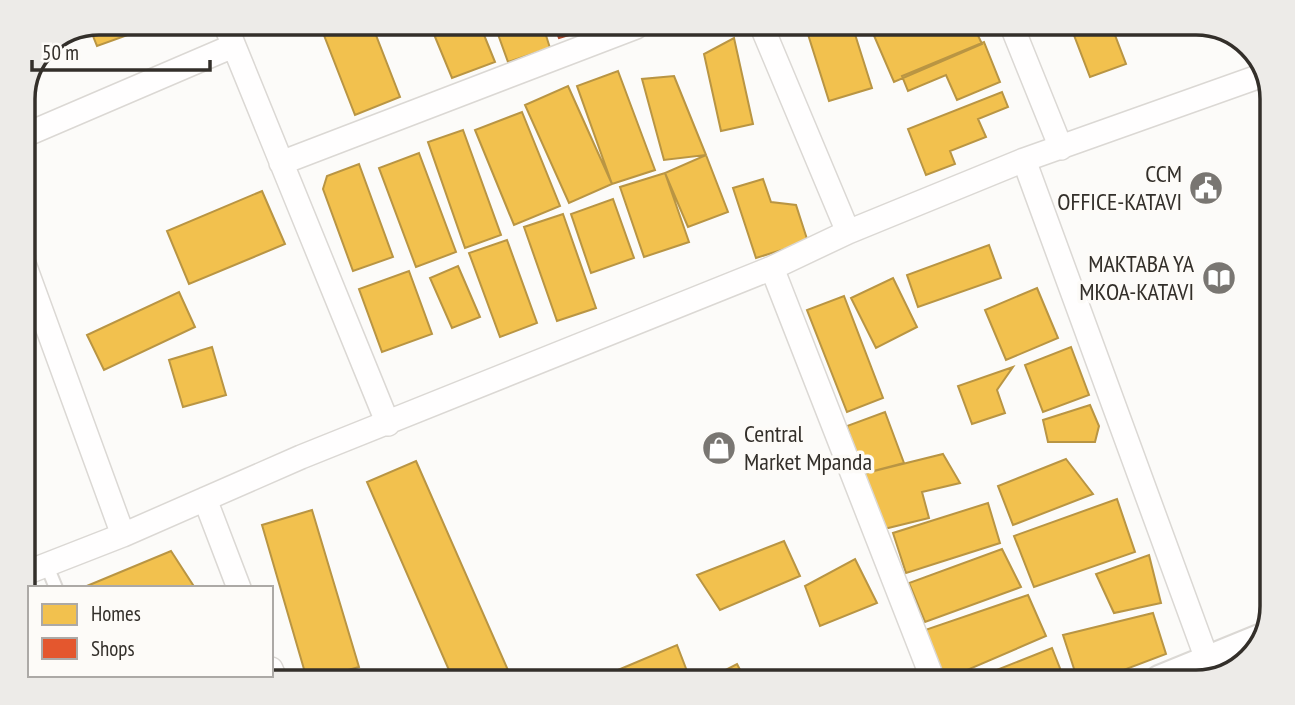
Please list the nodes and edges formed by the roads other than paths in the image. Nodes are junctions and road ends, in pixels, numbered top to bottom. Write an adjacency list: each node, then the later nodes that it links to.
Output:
1 (229, 35): 5 (street)
2 (615, 35): 10 (street)
3 (765, 35): 11 (street)
4 (1015, 35): 8 (street)
5 (233, 46): 7 (street); 10 (street)
6 (1257, 78): 8 (street)
7 (35, 131)
8 (1061, 148): 9 (street)
9 (1024, 160): 11 (street); 22 (street)
10 (281, 163): 14 (street)
11 (848, 232): 12 (street)
12 (772, 268): 14 (street); 23 (street)
13 (35, 294): 16 (street)
14 (388, 424): 15 (street)
15 (205, 499): 16 (street); 20 (street)
16 (123, 535): 17 (street)
17 (47, 566): 18 (street); 19 (lane)
18 (35, 570)
19 (55, 586)
20 (238, 586)
21 (1244, 648): 22 (street)
22 (1208, 662): 24 (street)
23 (929, 670)
24 (1189, 670)

